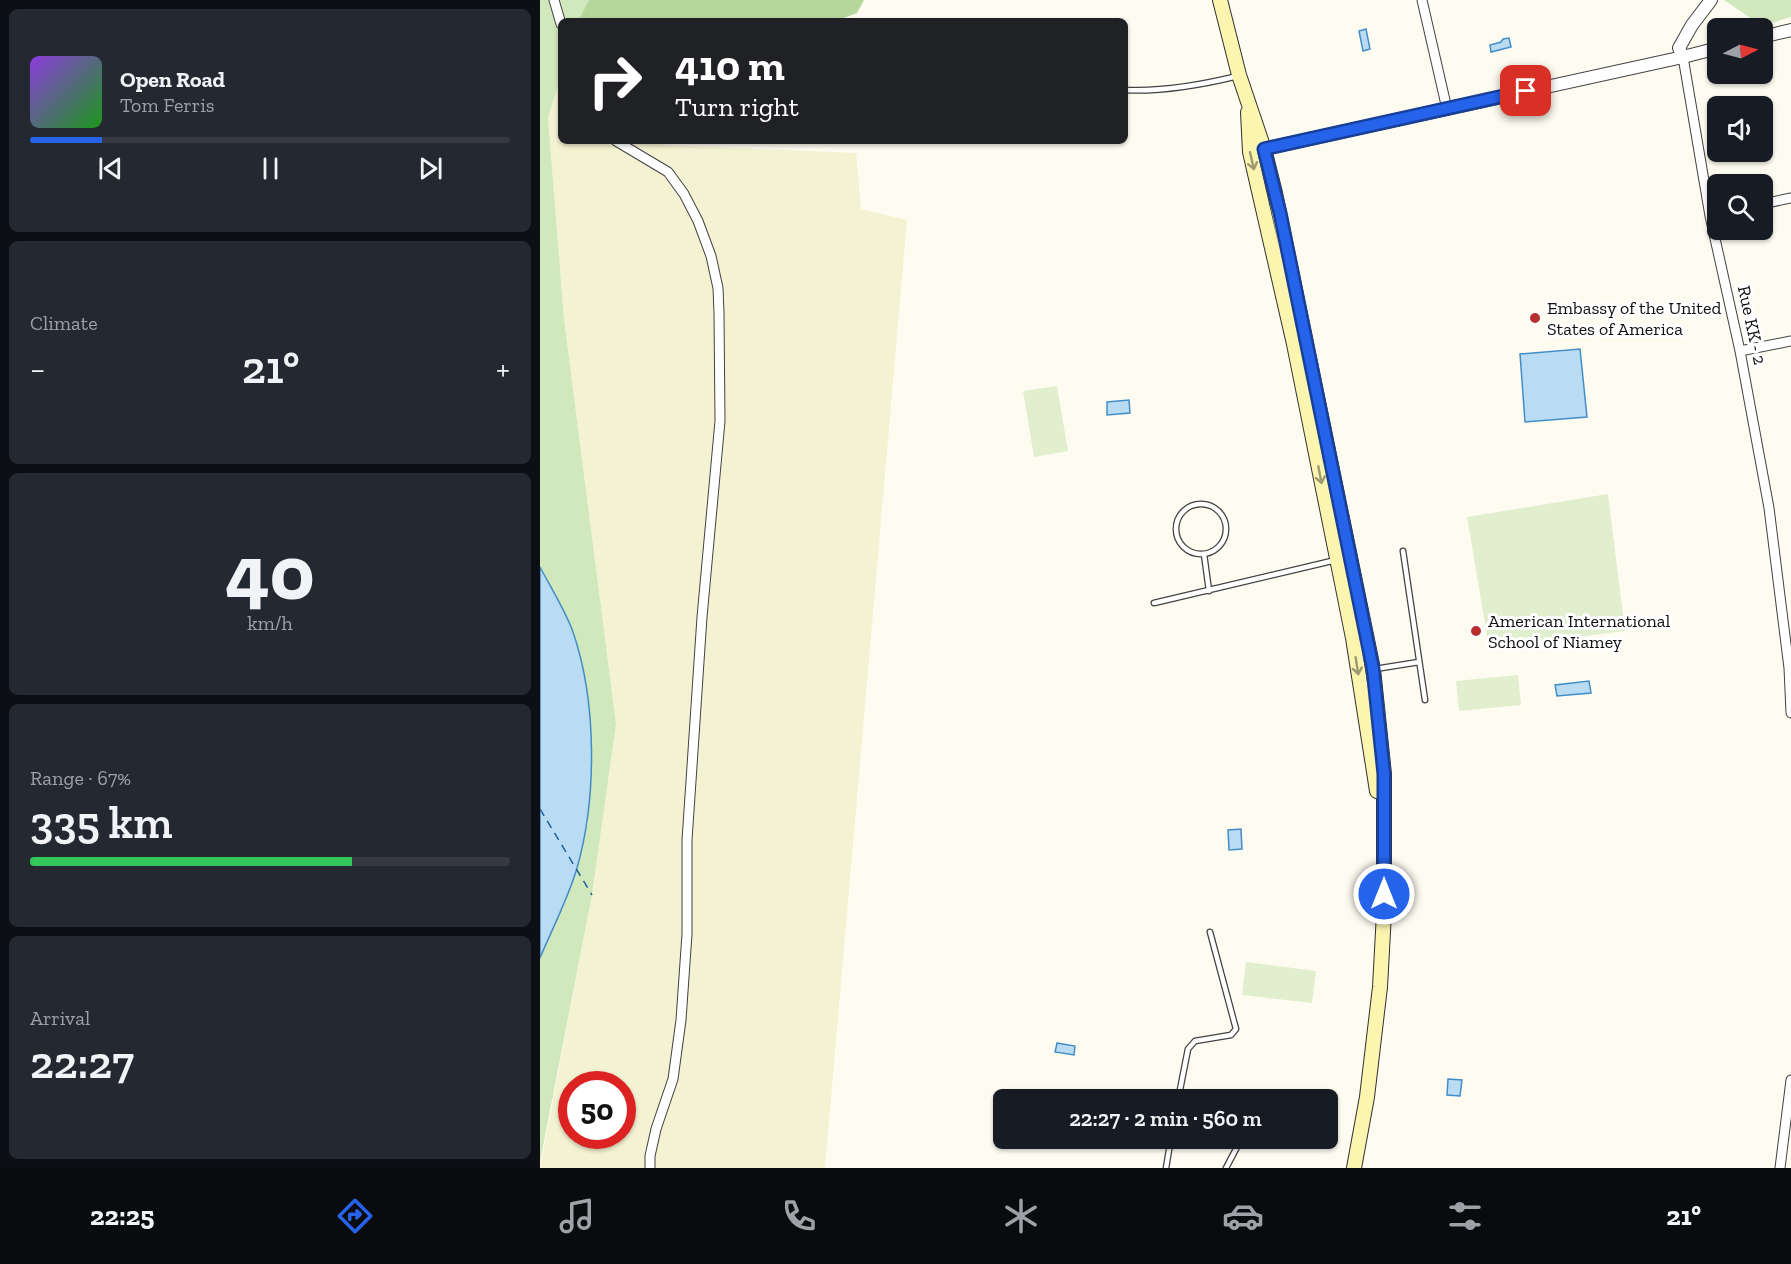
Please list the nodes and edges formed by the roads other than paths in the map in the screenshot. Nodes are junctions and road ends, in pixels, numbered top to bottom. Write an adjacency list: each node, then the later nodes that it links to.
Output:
1 (554, 0): 5 (street)
2 (1220, 0): 10 (main road)
3 (1422, 0): 13 (street)
4 (1711, 0): 9 (street, Rue KK - 2)
5 (559, 18)
6 (1791, 30): 7 (street)
7 (1773, 34)
8 (1707, 51): 9 (street)
9 (1683, 57): 13 (street); 16 (street, Rue KK - 2)
10 (1239, 75): 11 (lane); 12 (main road)
11 (1128, 90)
12 (1248, 103): 15 (main road); 25 (main road, one-way to 25)
13 (1447, 109): 15 (street)
14 (621, 144): 39 (street)
15 (1264, 149): 24 (main road)
16 (1707, 179)
17 (1791, 198): 18 (street)
18 (1773, 202)
19 (1719, 240): 21 (street, Rue KK - 2)
20 (1791, 341): 21 (street)
21 (1740, 351): 29 (street, Rue KK - 2)
22 (1403, 551): 28 (lane)
23 (1204, 554): 23 (lane); 26 (lane)
24 (1351, 556): 25 (lane); 30 (main road)
25 (1336, 560): 26 (lane); 33 (main road, one-way to 33)
26 (1209, 591): 27 (lane)
27 (1154, 603)
28 (1419, 662): 30 (lane); 31 (lane)
29 (1790, 667): 32 (street, Rue KK - 2)
30 (1373, 669): 33 (main road)
31 (1425, 700)
32 (1791, 713)
33 (1384, 835): 42 (main road)
34 (1210, 932): 36 (lane)
35 (1791, 1080): 43 (street)
36 (1180, 1089)
37 (1169, 1149): 40 (lane)
38 (1236, 1149): 41 (lane)
39 (650, 1168)
40 (1166, 1168)
41 (1226, 1168)
42 (1354, 1168)
43 (1780, 1168)

